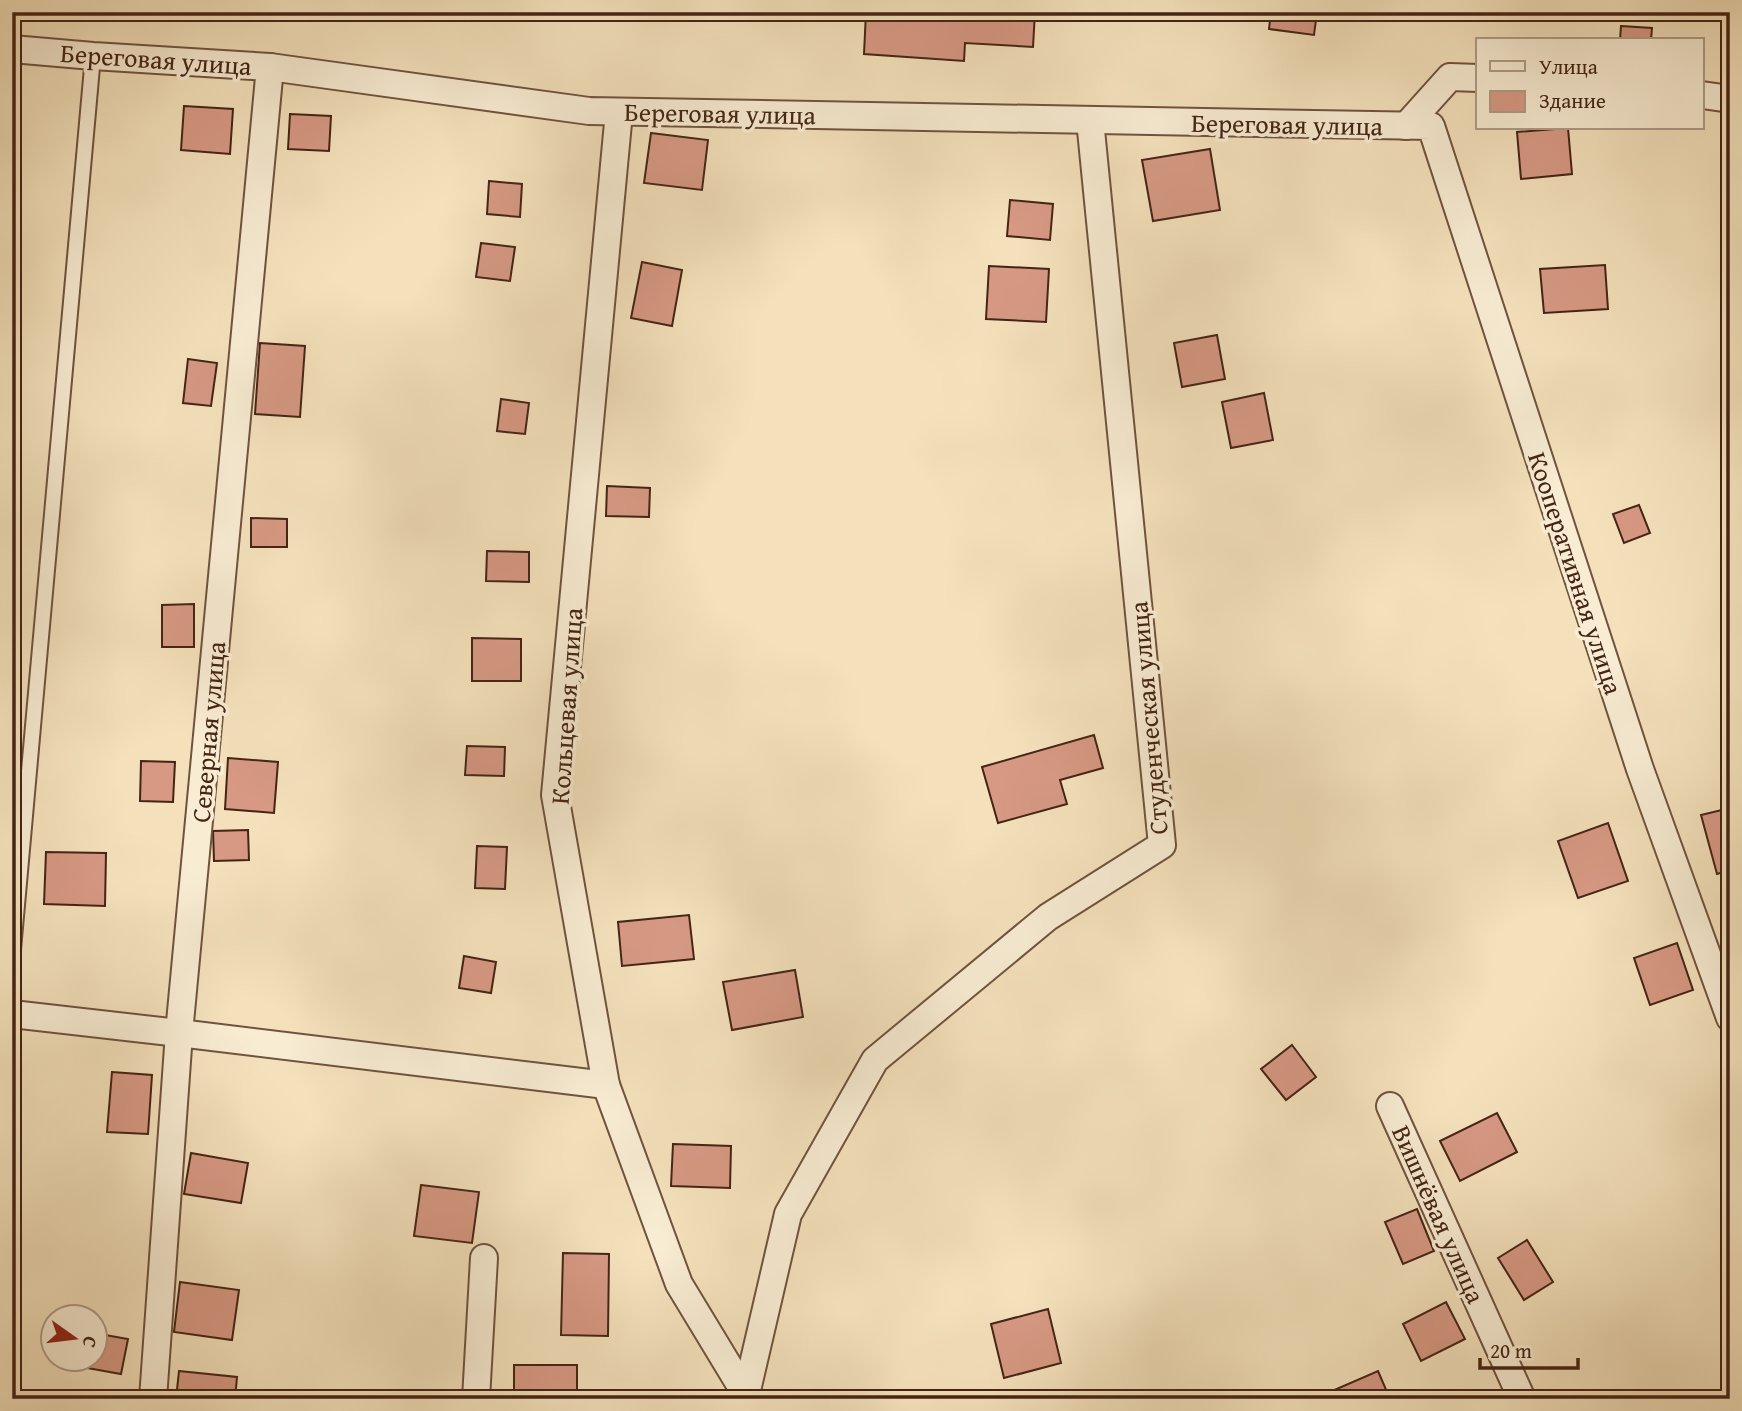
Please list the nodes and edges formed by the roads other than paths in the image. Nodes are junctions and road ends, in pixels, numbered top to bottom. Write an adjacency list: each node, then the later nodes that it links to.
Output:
1 (12, 49): 2 (street, Береговая улица)
2 (93, 57): 3 (street, Береговая улица); 10 (lane)
3 (270, 67): 7 (street, Береговая улица); 13 (street, Северная улица)
4 (1476, 78): 9 (street)
5 (1704, 95): 6 (street)
6 (1730, 99)
7 (619, 111): 8 (street, Береговая улица); 14 (street, Кольцевая улица)
8 (1090, 120): 9 (street, Береговая улица); 17 (street, Студенческая улица)
9 (1418, 126): 12 (street, Кооперативная улица)
10 (12, 961)
11 (12, 1014): 13 (street)
12 (1730, 1017)
13 (179, 1033): 14 (street); 18 (street, Северная улица)
14 (606, 1085): 17 (street, Кольцевая улица)
15 (1390, 1106): 20 (street, Вишнёвая улица)
16 (484, 1258): 19 (street)
17 (745, 1396)
18 (153, 1399)
19 (476, 1399)
20 (1522, 1399)

